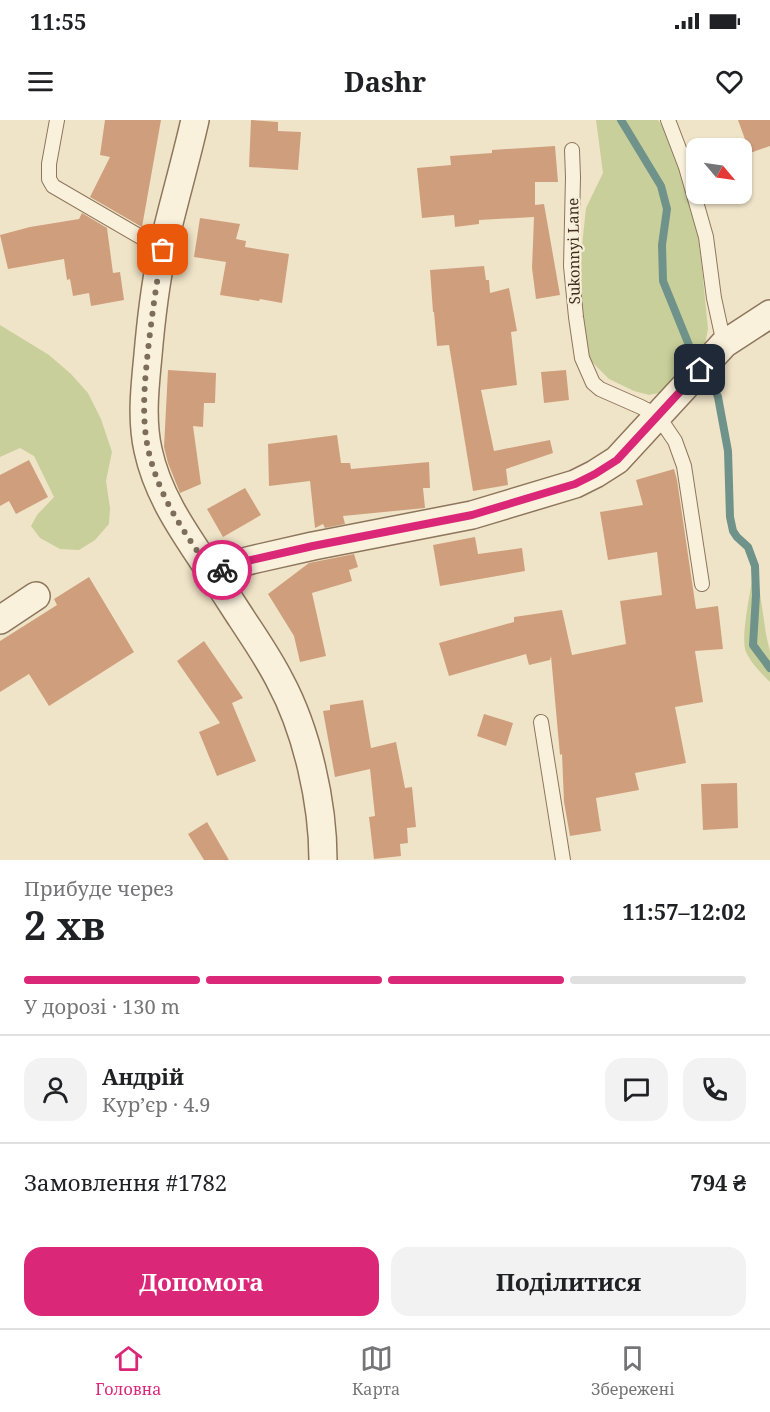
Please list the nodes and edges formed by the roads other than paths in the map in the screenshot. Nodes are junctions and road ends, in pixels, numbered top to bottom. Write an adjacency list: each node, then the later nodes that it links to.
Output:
1 (57, 120): 5 (lane)
2 (195, 120): 5 (street)
3 (668, 120): 7 (lane)
4 (572, 150): 8 (lane, Sukonnyi Lane)
5 (163, 250): 9 (street)
6 (770, 314): 7 (street)
7 (724, 344): 8 (street)
8 (658, 416): 9 (street); 10 (lane, Sukonnyi Lane)
9 (213, 574): 14 (street)
10 (702, 584)
11 (36, 596): 12 (street)
12 (0, 620)
13 (541, 722): 15 (lane)
14 (323, 860)
15 (563, 860)

